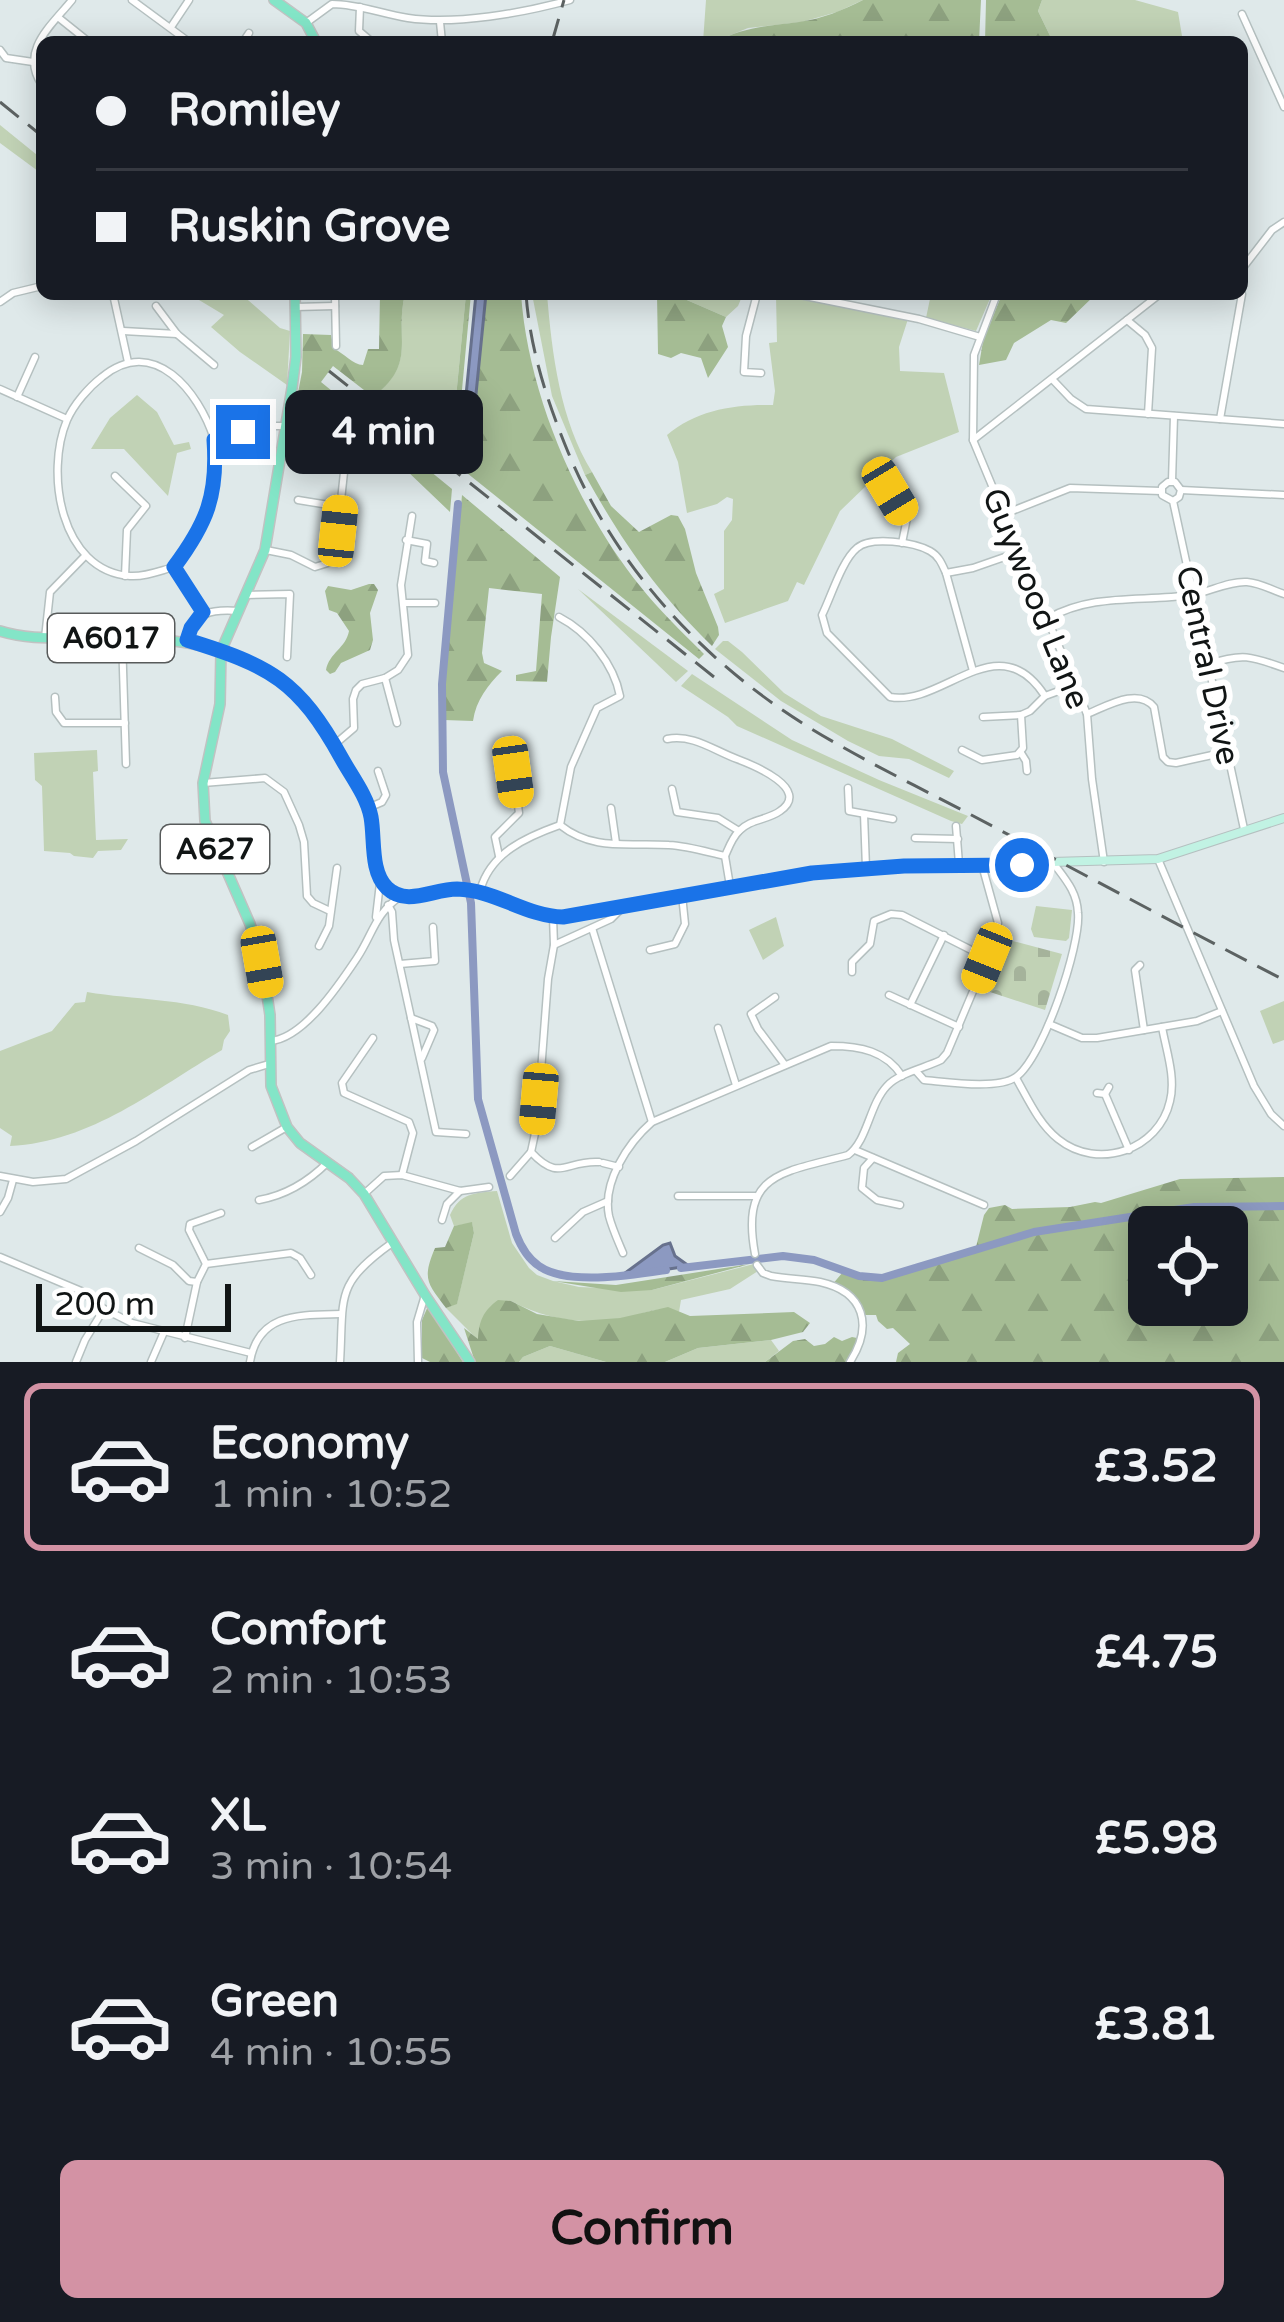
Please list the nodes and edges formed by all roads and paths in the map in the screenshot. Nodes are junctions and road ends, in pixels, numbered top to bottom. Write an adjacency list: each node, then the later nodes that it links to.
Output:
1 (72, 0): 9 (street)
2 (132, 0): 12 (street)
3 (189, 0): 12 (street)
4 (274, 0): 11 (main road)
5 (571, 0): 10 (street)
6 (332, 2): 7 (street); 11 (street)
7 (360, 7): 10 (street); 19 (street)
8 (1242, 14): 25 (street)
9 (58, 17): 14 (street); 15 (street)
10 (440, 20): 20 (street)
11 (306, 23): 18 (main road)
12 (170, 28): 16 (street)
13 (249, 33): 17 (street)
14 (43, 36)
15 (82, 36)
16 (181, 36)
17 (247, 36)
18 (313, 36)
19 (364, 36)
20 (441, 36)
21 (36, 48): 23 (street)
22 (0, 50): 23 (street)
23 (33, 62): 24 (street)
24 (36, 74)
25 (1284, 107)
26 (1284, 222): 27 (street)
27 (1248, 261)
28 (36, 287): 37 (street)
29 (115, 300): 42 (street)
30 (295, 300): 40 (main road, A627)
31 (335, 300): 39 (street)
32 (756, 300): 49 (street)
33 (825, 300): 44 (street)
34 (995, 300): 44 (street, Guywood Lane)
35 (1152, 300): 41 (street)
36 (1240, 300): 56 (street)
37 (0, 302)
38 (156, 306): 43 (street)
39 (335, 306): 40 (street); 45 (street)
40 (295, 307): 58 (main road, A627)
41 (1126, 320): 50 (street); 53 (street)
42 (123, 331): 43 (street); 47 (street)
43 (178, 334): 48 (street)
44 (980, 337): 60 (street, Guywood Lane)
45 (337, 346)
46 (35, 357): 52 (street)
47 (128, 362): 55 (street); 59 (street)
48 (214, 364)
49 (761, 373)
50 (1052, 380): 53 (street); 60 (street)
51 (0, 389): 52 (street)
52 (17, 397): 55 (street)
53 (1148, 414): 54 (street)
54 (1174, 416): 56 (street); 63 (street)
55 (67, 419): 77 (street)
56 (1220, 419): 57 (street)
57 (1284, 424)
58 (285, 426): 59 (street); 75 (main road, A627)
59 (214, 440): 79 (street)
60 (973, 440): 71 (street, Guywood Lane)
61 (345, 463): 70 (street)
62 (115, 476): 81 (street)
63 (1172, 481): 64 (street); 66 (street)
64 (1181, 490): 67 (street); 69 (street)
65 (890, 491): 74 (street)
66 (1161, 491): 69 (street); 71 (street)
67 (1284, 495)
68 (298, 500): 70 (street)
69 (1173, 501): 84 (street, Central Drive)
70 (341, 507): 75 (street)
71 (1002, 515): 76 (street, Guywood Lane)
72 (412, 516): 73 (street)
73 (406, 540): 78 (street); 86 (street)
74 (902, 544): 80 (street); 99 (street)
75 (265, 550): 83 (main road, A627)
76 (1019, 552): 80 (street); 90 (street, Guywood Lane)
77 (85, 556): 81 (street); 92 (street)
78 (434, 562)
79 (174, 567): 81 (street); 88 (street)
80 (946, 573): 99 (street)
81 (125, 576)
82 (1284, 594): 84 (street)
83 (245, 595): 87 (main road, A627); 96 (street)
84 (1194, 595): 90 (street); 97 (street, Central Drive)
85 (435, 602): 86 (street)
86 (404, 603): 100 (street)
87 (239, 611): 88 (street); 95 (main road, A627)
88 (203, 612): 94 (street)
89 (559, 617): 126 (street)
90 (1048, 619): 101 (street, Guywood Lane)
91 (0, 631): 92 (main road, A6017)
92 (45, 638): 93 (main road, A6017)
93 (122, 638): 94 (main road, A6017); 107 (street)
94 (187, 640): 95 (main road, A6017)
95 (220, 651): 111 (main road); 118 (main road, A627)
96 (286, 657)
97 (1209, 664): 98 (street); 113 (street, Central Drive)
98 (1284, 668)
99 (973, 671): 102 (street)
100 (385, 678): 108 (street); 111 (street)
101 (1075, 685): 102 (street); 104 (street, Guywood Lane)
102 (1045, 696): 105 (street)
103 (56, 698): 107 (street)
104 (1088, 714): 113 (street); 136 (street, Guywood Lane)
105 (1021, 715): 106 (street); 114 (street)
106 (982, 717)
107 (125, 723): 115 (street)
108 (397, 723)
109 (667, 739): 129 (street)
110 (509, 742): 133 (street)
111 (334, 746): 121 (main road)
112 (962, 750): 114 (street)
113 (1226, 752): 128 (street, Central Drive)
114 (1021, 753): 116 (street)
115 (126, 764)
116 (1027, 772)
117 (372, 782): 121 (street)
118 (203, 783): 150 (street); 175 (main road, A627)
119 (848, 788): 123 (street)
120 (672, 789): 129 (street)
121 (368, 808): 142 (main road)
122 (611, 808): 132 (street)
123 (864, 814): 125 (street); 141 (street)
124 (1284, 818): 128 (main road)
125 (893, 819)
126 (560, 825): 132 (street); 133 (street)
127 (956, 826): 131 (street)
128 (1244, 829): 135 (main road)
129 (739, 831): 134 (street)
130 (915, 838): 131 (street)
131 (958, 839): 138 (street)
132 (616, 843): 134 (street)
133 (499, 856): 145 (street)
134 (725, 856): 143 (street)
135 (1158, 859): 136 (main road); 167 (street)
136 (1103, 862): 137 (main road)
137 (1054, 864): 139 (main road); 169 (street)
138 (959, 865): 139 (main road); 141 (main road)
139 (982, 865): 160 (street)
140 (337, 868): 150 (street)
141 (866, 868): 143 (main road)
142 (378, 874): 144 (main road); 151 (street)
143 (730, 886): 147 (main road)
144 (389, 890): 146 (main road); 151 (street)
145 (478, 891): 146 (main road); 152 (main road)
146 (401, 896): 148 (street)
147 (682, 896): 149 (main road); 159 (street)
148 (388, 905): 153 (street); 161 (street)
149 (619, 907): 152 (main road); 155 (street)
150 (330, 911): 158 (street)
151 (376, 914): 153 (street)
152 (553, 917): 157 (street)
153 (374, 926): 175 (street)
154 (433, 928): 161 (street)
155 (592, 928): 157 (street); 184 (street)
156 (944, 935): 160 (street); 163 (street); 166 (street)
157 (554, 945): 191 (street)
158 (319, 946)
159 (650, 950)
160 (987, 958): 170 (street)
161 (399, 964): 168 (street)
162 (1135, 967): 173 (street)
163 (852, 972)
164 (889, 995): 166 (street)
165 (775, 997): 178 (street)
166 (910, 1005): 170 (street)
167 (1222, 1011): 171 (street); 185 (street)
168 (412, 1018): 176 (street); 176 (street)
169 (1049, 1024): 173 (street); 181 (street)
170 (959, 1027): 179 (street)
171 (1162, 1027): 173 (street); 190 (street)
172 (718, 1028): 182 (street)
173 (1144, 1030)
174 (373, 1037): 195 (street)
175 (270, 1041): 177 (main road, A627)
176 (421, 1060): 187 (street)
177 (269, 1064): 186 (main road, A627); 198 (street)
178 (785, 1065): 180 (street); 182 (street)
179 (916, 1071): 180 (street); 181 (street)
180 (902, 1076): 189 (street)
181 (1016, 1078): 190 (street)
182 (736, 1085): 184 (street)
183 (1104, 1091): 190 (street)
184 (652, 1122): 194 (street)
185 (1284, 1126)
186 (286, 1127): 188 (street); 193 (main road)
187 (466, 1134)
188 (250, 1149)
189 (856, 1150): 192 (street); 203 (street)
190 (1129, 1150)
191 (531, 1152): 194 (street); 197 (street)
192 (873, 1158): 206 (street); 207 (street)
193 (328, 1162): 201 (main road); 204 (street)
194 (619, 1167): 205 (street)
195 (402, 1175): 200 (street); 201 (street)
196 (0, 1176): 198 (street)
197 (509, 1176)
198 (13, 1180): 208 (street)
199 (489, 1186): 200 (street)
200 (460, 1191): 210 (street)
201 (364, 1194): 213 (main road)
202 (678, 1196): 203 (street)
203 (755, 1196): 215 (street)
204 (259, 1200)
205 (608, 1201): 211 (street); 214 (street)
206 (900, 1205)
207 (985, 1205)
208 (0, 1212)
209 (221, 1213): 217 (street)
210 (442, 1220)
211 (556, 1238)
212 (150, 1242): 220 (street)
213 (394, 1242): 221 (main road); 223 (street)
214 (623, 1252)
215 (755, 1254)
216 (0, 1257): 222 (street)
217 (206, 1264): 219 (street); 220 (street)
218 (757, 1265): 232 (street)
219 (311, 1275)
220 (197, 1282): 225 (street)
221 (425, 1295): 230 (street); 231 (main road)
222 (104, 1310): 224 (street); 227 (street)
223 (341, 1313): 226 (street); 229 (street)
224 (164, 1332): 225 (street); 228 (street)
225 (185, 1338): 226 (street)
226 (250, 1358)
227 (76, 1362)
228 (151, 1362)
229 (340, 1362)
230 (418, 1362)
231 (470, 1362)
232 (850, 1362)

